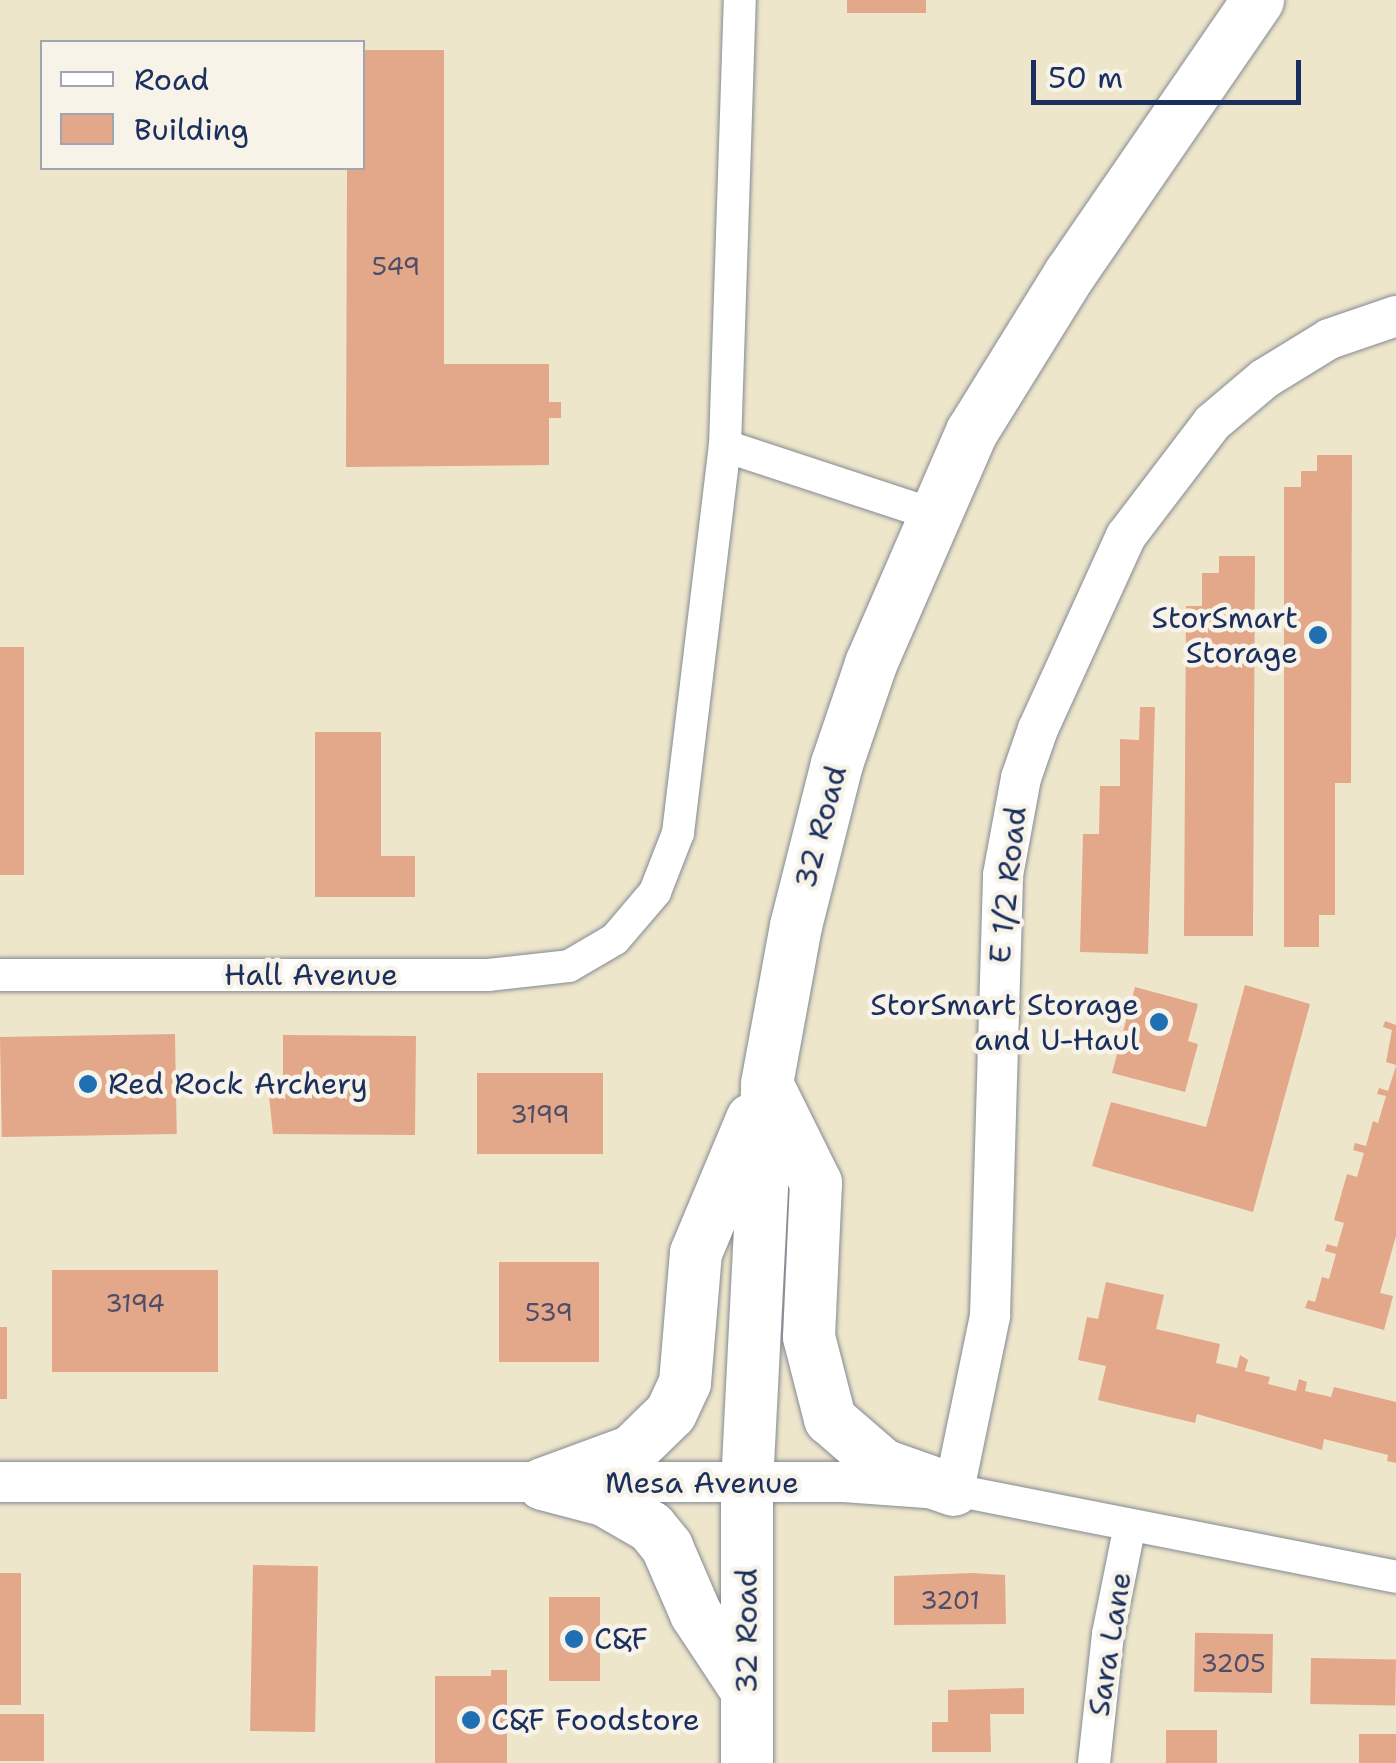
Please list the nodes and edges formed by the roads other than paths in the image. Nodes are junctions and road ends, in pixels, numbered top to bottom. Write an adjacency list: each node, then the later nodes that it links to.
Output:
1 (740, 0): 4 (street)
2 (1258, 0): 5 (main road, 32 Road)
3 (1396, 316): 11 (street, E 1/2 Road)
4 (725, 446): 5 (street); 6 (street, Hall Avenue)
5 (932, 514): 7 (main road, 32 Road)
6 (0, 974)
7 (767, 1084): 9 (main road); 10 (main road, 32 Road); 11 (main road)
8 (0, 1482): 9 (street, Mesa Avenue)
9 (543, 1484): 10 (street, Mesa Avenue); 14 (main road)
10 (747, 1485): 11 (street, Mesa Avenue); 14 (main road, 32 Road)
11 (954, 1490): 12 (street, Mesa Avenue)
12 (1130, 1525): 13 (street, Mesa Avenue); 16 (street, Sara Lane)
13 (1396, 1577)
14 (747, 1691): 15 (main road, 32 Road)
15 (748, 1763)
16 (1094, 1763)

